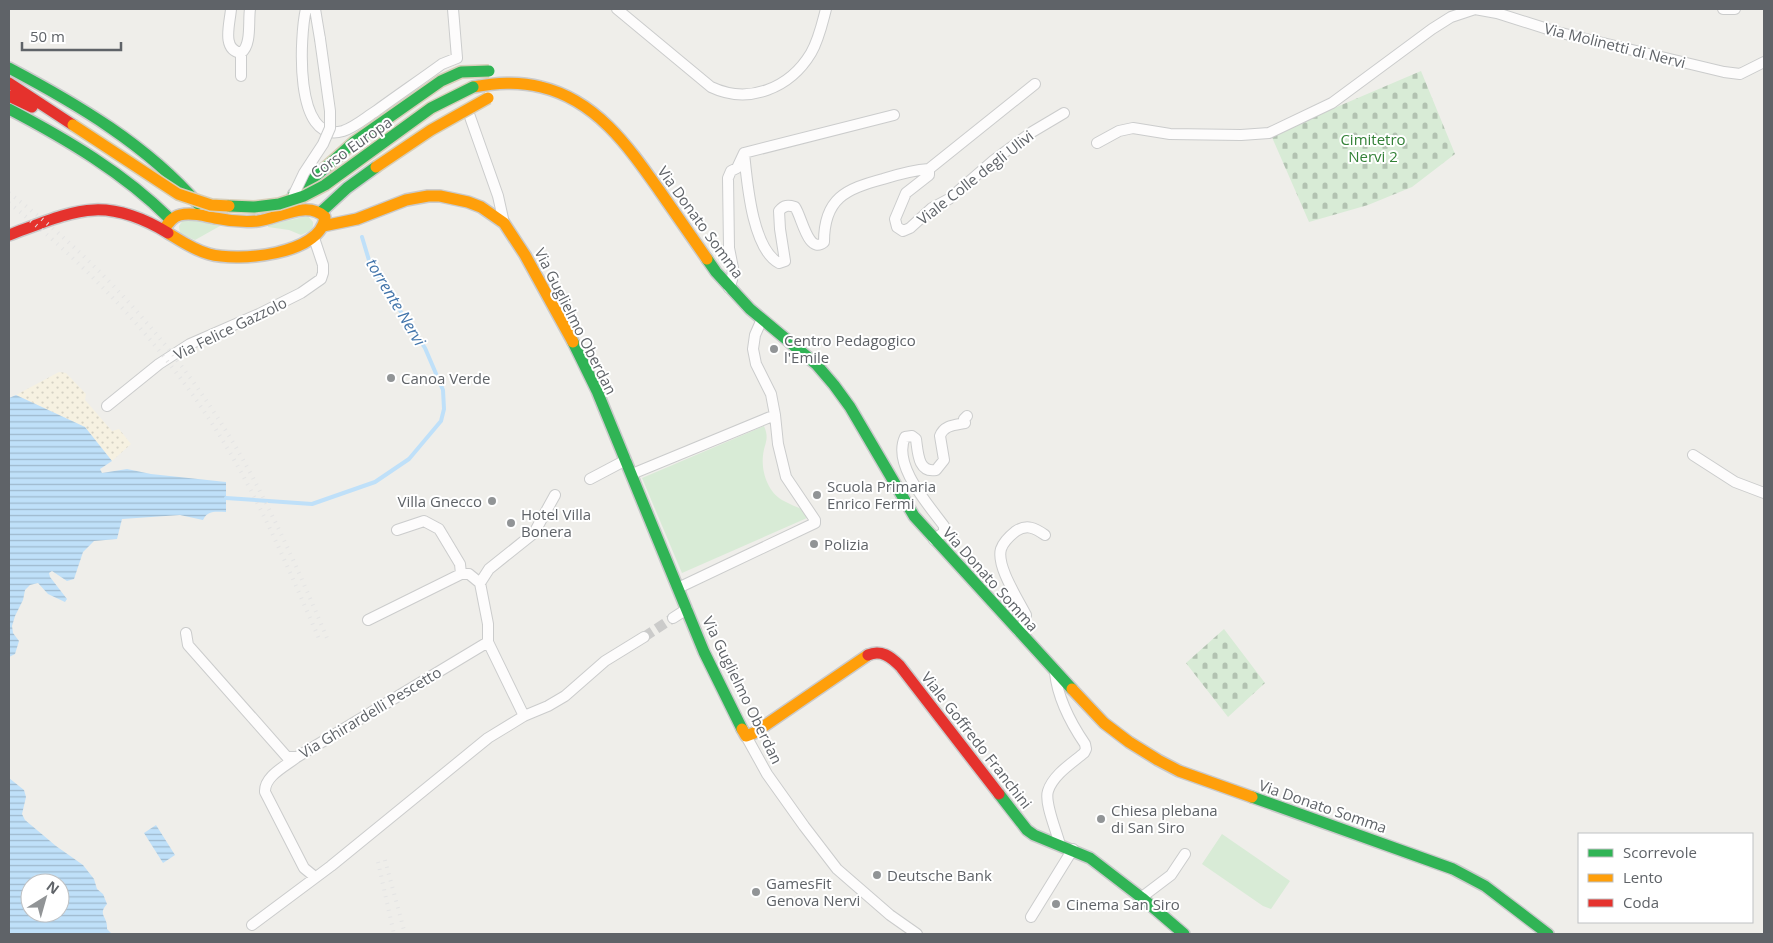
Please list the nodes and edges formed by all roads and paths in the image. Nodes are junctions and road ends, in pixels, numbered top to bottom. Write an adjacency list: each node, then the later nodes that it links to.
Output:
1 (231, 9): 10 (street)
2 (250, 9): 10 (street)
3 (306, 9): 5 (street)
4 (315, 9): 26 (street, bridge)
5 (453, 9)
6 (617, 9): 7 (street)
7 (826, 9)
8 (1723, 9): 9 (street)
9 (1735, 9)
10 (241, 53): 13 (street)
11 (1764, 62): 23 (street, Via Molinetti di Nervi)
12 (9, 68): 28 (main road)
13 (241, 76)
14 (9, 83): 22 (main road, Corso Europa)
15 (1035, 84): 25 (street, Viale Colle degli Ulivi)
16 (539, 86): 22 (main road, Corso Europa, bridge); 26 (main road, bridge); 27 (main road, bridge); 36 (main road, Via Donato Somma)
17 (9, 96): 22 (main road, Corso Europa)
18 (9, 109): 30 (main road)
19 (1064, 113): 25 (street, Viale Colle degli Ulivi)
20 (470, 114): 31 (street)
21 (894, 115): 24 (street)
22 (73, 125)
23 (1098, 143)
24 (744, 153): 25 (street, Viale Colle degli Ulivi); 36 (street)
25 (929, 169)
26 (294, 194): 29 (main road)
27 (322, 211): 29 (main road); 32 (main road)
28 (209, 218): 29 (main road); 30 (main road)
29 (276, 218)
30 (170, 219): 33 (main road)
31 (504, 223): 32 (main road, Via Guglielmo Oberdan); 42 (main road, Via Guglielmo Oberdan)
32 (327, 226): 35 (main road)
33 (164, 230): 34 (main road); 35 (main road)
34 (9, 235)
35 (314, 238): 38 (street, Via Felice Gazzolo)
36 (729, 288): 37 (main road, Via Donato Somma)
37 (762, 319): 39 (street); 49 (main road, Via Donato Somma)
38 (107, 406)
39 (775, 415): 43 (street); 52 (street)
40 (967, 416): 49 (street)
41 (1693, 455): 45 (street)
42 (626, 460): 43 (main road, Via Guglielmo Oberdan); 44 (street)
43 (632, 474): 52 (main road, Via Guglielmo Oberdan)
44 (590, 479)
45 (1764, 493)
46 (555, 495): 51 (street)
47 (397, 530): 50 (street)
48 (1045, 535): 56 (street)
49 (934, 540): 56 (main road, Via Donato Somma)
50 (461, 574): 51 (street); 55 (street)
51 (480, 583): 59 (street)
52 (678, 588): 53 (main road, Via Guglielmo Oberdan)
53 (687, 610): 54 (street); 62 (main road, Via Guglielmo Oberdan)
54 (673, 618)
55 (368, 620)
56 (1018, 631): 60 (main road, Via Donato Somma)
57 (186, 633): 63 (street, Via Ghirardelli Pescetto)
58 (644, 637): 61 (street)
59 (488, 642): 61 (street); 63 (street, Via Ghirardelli Pescetto)
60 (1055, 671): 64 (street); 73 (main road, Via Donato Somma)
61 (524, 716): 67 (street)
62 (746, 736): 64 (main road, Viale Goffredo Franchini); 71 (street, Via Guglielmo Oberdan)
63 (297, 757): 67 (street)
64 (1060, 845): 65 (main road, Viale Goffredo Franchini)
65 (1073, 850): 68 (main road, Viale Goffredo Franchini); 69 (street)
66 (1185, 854): 68 (street)
67 (315, 877): 70 (street)
68 (1142, 897): 72 (main road, Viale Goffredo Franchini)
69 (1031, 916)
70 (252, 925)
71 (917, 934)
72 (1182, 934)
73 (1548, 934)

